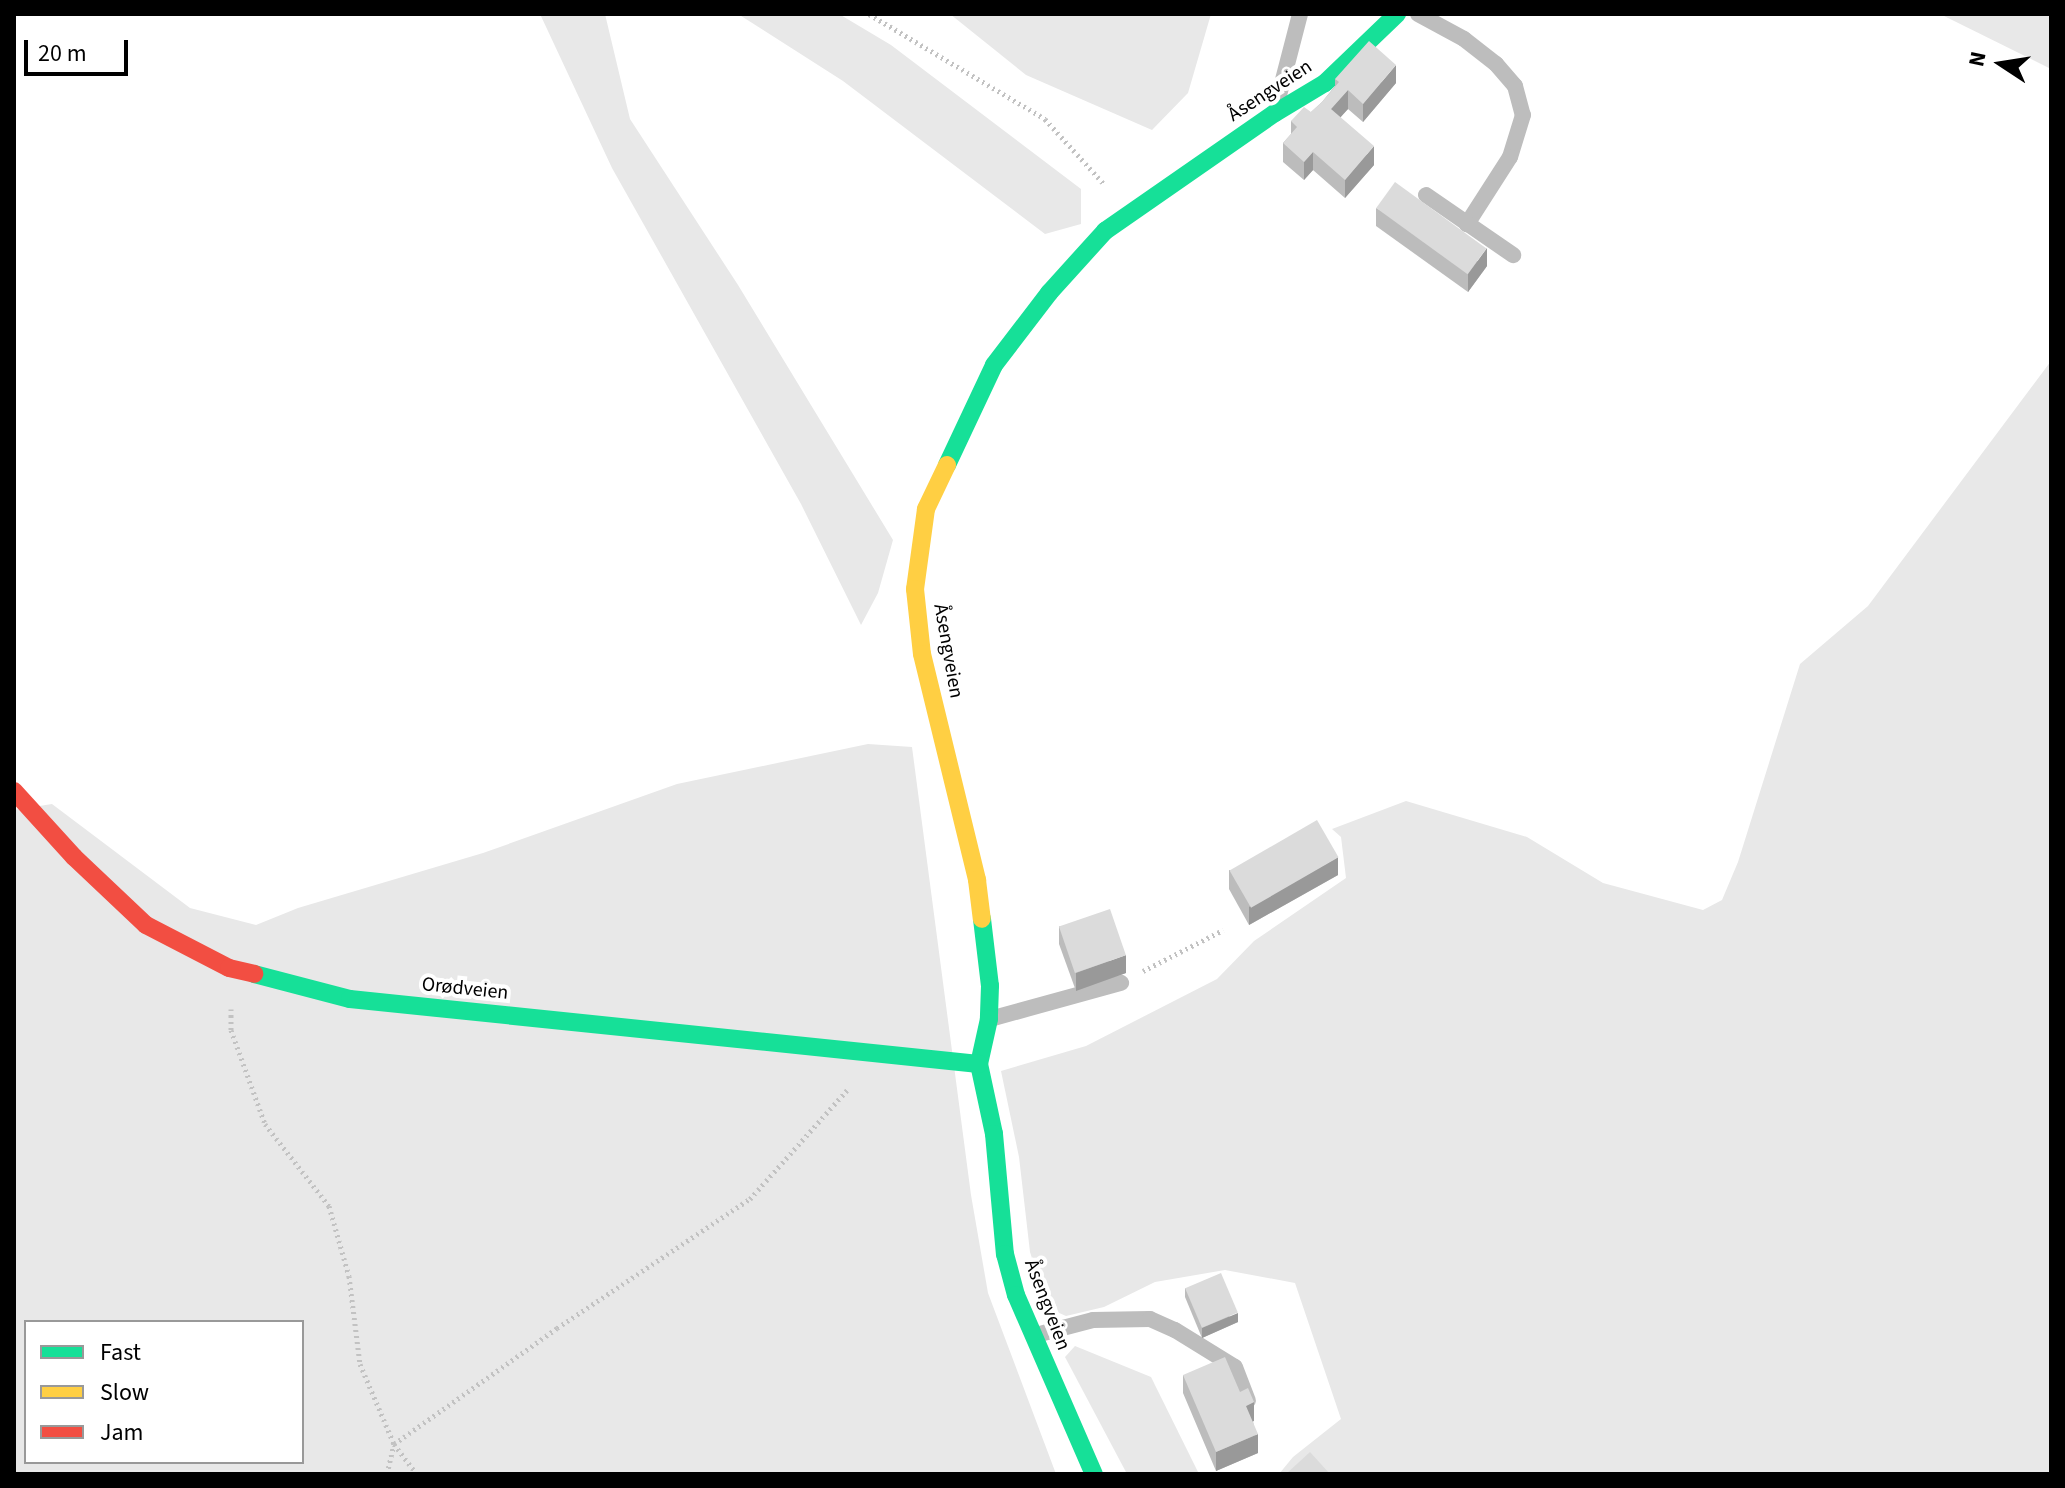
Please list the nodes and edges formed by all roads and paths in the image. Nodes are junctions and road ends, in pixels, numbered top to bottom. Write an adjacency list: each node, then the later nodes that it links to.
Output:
1 (869, 14): 7 (path)
2 (1300, 14): 5 (lane)
3 (1397, 14): 5 (street, Åsengveien)
4 (1418, 14): 8 (lane)
5 (1275, 113): 7 (street, Åsengveien)
6 (1426, 195): 8 (lane)
7 (1128, 212): 14 (street, Åsengveien)
8 (1467, 224): 9 (lane)
9 (1513, 255)
10 (14, 791): 12 (street, Orødveien)
11 (1223, 930): 13 (path)
12 (229, 968): 15 (street, Orødveien); 19 (path)
13 (1121, 983): 14 (lane)
14 (989, 1019): 15 (street, Åsengveien)
15 (979, 1064): 17 (street, Åsengveien)
16 (849, 1087): 19 (path)
17 (1035, 1336): 18 (lane); 22 (street, Åsengveien)
18 (1248, 1401)
19 (394, 1444): 20 (path); 21 (path)
20 (387, 1474)
21 (417, 1474)
22 (1094, 1474)

